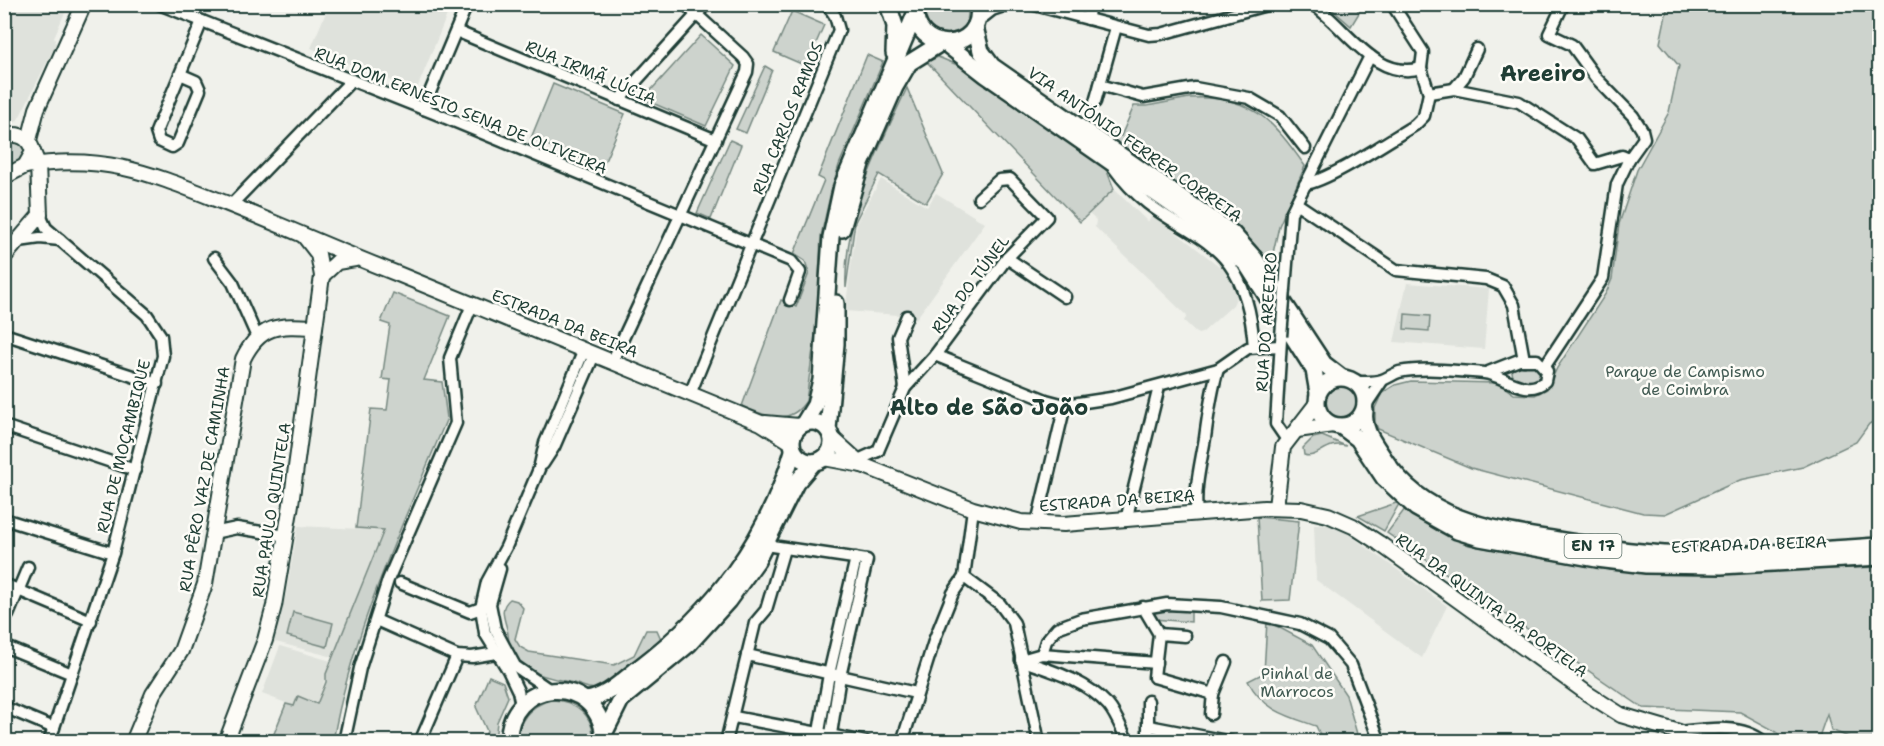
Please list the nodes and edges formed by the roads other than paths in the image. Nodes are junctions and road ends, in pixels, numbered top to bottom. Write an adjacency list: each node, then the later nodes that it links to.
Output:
1 (84, 4): 40 (street)
2 (159, 4): 21 (street, RUA DOM ERNESTO SENA DE OLIVEIRA)
3 (467, 4): 24 (street)
4 (685, 4): 19 (street)
5 (706, 4): 19 (street)
6 (827, 4): 54 (street, RUA CARLOS RAMOS)
7 (888, 4): 29 (main road)
8 (978, 4): 22 (main road, VIA ANTÓNIO FERRER CORREIA)
9 (1010, 4): 22 (street)
10 (1025, 4): 16 (street)
11 (1089, 4): 20 (street)
12 (1270, 4): 23 (street)
13 (1312, 4): 27 (street)
14 (1392, 4): 28 (street)
15 (1566, 4): 41 (street)
16 (1032, 5): 17 (street)
17 (1048, 6): 20 (street)
18 (915, 8): 25 (main road, VIA ANTÓNIO FERRER CORREIA); 29 (main road)
19 (697, 14): 35 (street); 38 (street)
20 (1088, 20): 23 (street)
21 (202, 21): 30 (street); 31 (street, RUA DOM ERNESTO SENA DE OLIVEIRA)
22 (977, 24): 25 (main road); 76 (main road, VIA ANTÓNIO FERRER CORREIA)
23 (1116, 27): 32 (street)
24 (456, 31): 35 (street, RUA IRMÃ LÚCIA); 37 (street)
25 (943, 43): 43 (main road, VIA ANTÓNIO FERRER CORREIA); 90 (main road)
26 (1477, 49): 33 (street)
27 (1370, 56): 28 (street); 46 (street, RUA DO AREEIRO)
28 (1421, 68): 34 (street)
29 (890, 70): 87 (main road)
30 (180, 74): 30 (street)
31 (352, 80): 37 (street, RUA DOM ERNESTO SENA DE OLIVEIRA); 49 (street)
32 (1100, 85): 36 (street); 39 (street)
33 (1454, 89): 34 (street); 41 (street)
34 (1429, 93): 46 (street)
35 (619, 100): 38 (street, RUA IRMÃ LÚCIA)
36 (1095, 102)
37 (423, 108): 50 (street, RUA DOM ERNESTO SENA DE OLIVEIRA)
38 (716, 140): 50 (street)
39 (1305, 148)
40 (25, 151): 42 (street, ESTRADA DA BEIRA); 44 (street); 45 (street)
41 (1629, 159): 73 (street)
42 (63, 161): 45 (street); 49 (street, ESTRADA DA BEIRA)
43 (1110, 161): 67 (street, VIA ANTÓNIO FERRER CORREIA); 83 (main road, VIA ANTÓNIO FERRER CORREIA)
44 (4, 177)
45 (39, 178): 51 (street)
46 (1305, 184): 48 (street, RUA DO AREEIRO)
47 (979, 198): 57 (street, RUA DO TÚNEL)
48 (1296, 203): 66 (street, RUA DO AREEIRO, bridge); 70 (street)
49 (231, 206): 58 (street, ESTRADA DA BEIRA)
50 (681, 214): 54 (street, RUA DOM ERNESTO SENA DE OLIVEIRA); 71 (street)
51 (40, 215): 52 (street, RUA DE MOÇAMBIQUE); 53 (street)
52 (61, 240): 53 (street); 79 (street, RUA DE MOÇAMBIQUE)
53 (19, 241): 55 (street)
54 (752, 244): 60 (street, RUA DOM ERNESTO SENA DE OLIVEIRA); 82 (street, RUA CARLOS RAMOS)
55 (4, 257)
56 (214, 258): 65 (street)
57 (1007, 258): 59 (street); 69 (street, RUA DO TÚNEL)
58 (327, 259): 61 (street, ESTRADA DA BEIRA); 63 (street, RUA PAULO QUINTELA)
59 (1065, 297)
60 (790, 300)
61 (472, 305): 68 (street, ESTRADA DA BEIRA); 112 (street)
62 (907, 316): 81 (street)
63 (314, 327): 65 (street); 105 (street, RUA PAULO QUINTELA)
64 (4, 334): 79 (street)
65 (257, 337): 104 (street, RUA PÊRO VAZ DE CAMINHA)
66 (1281, 341): 67 (street); 91 (street, RUA DO AREEIRO)
67 (1254, 347): 74 (street)
68 (589, 352): 71 (street, ESTRADA DA BEIRA); 118 (street)
69 (936, 355): 81 (street, RUA DO TÚNEL); 84 (street)
70 (1524, 360): 72 (street); 73 (street)
71 (612, 362): 82 (street, ESTRADA DA BEIRA)
72 (1510, 365): 75 (street); 77 (street)
73 (1545, 366): 77 (street)
74 (1218, 369): 80 (street); 100 (street)
75 (1486, 373): 77 (street); 78 (street)
76 (1348, 379): 78 (street); 83 (main road); 85 (main road)
77 (1509, 380)
78 (1382, 381): 85 (street)
79 (157, 384): 96 (street, RUA DE MOÇAMBIQUE)
80 (1159, 387): 84 (street); 102 (street)
81 (905, 388): 93 (street, RUA DO TÚNEL)
82 (690, 394): 86 (street, ESTRADA DA BEIRA)
83 (1318, 398): 89 (main road); 91 (street)
84 (1065, 405): 103 (street)
85 (1365, 408): 89 (main road); 107 (main road, ESTRADA DA BEIRA / EN 17)
86 (761, 423): 87 (street, ESTRADA DA BEIRA); 92 (street, ESTRADA DA BEIRA)
87 (802, 424): 90 (main road, ESTRADA DA BEIRA); 92 (main road)
88 (4, 426): 96 (street)
89 (1337, 426): 91 (street); 110 (main road, ESTRADA DA BEIRA / EN 17)
90 (830, 433): 94 (main road); 95 (street)
91 (1292, 435): 98 (street)
92 (792, 446): 94 (main road, ESTRADA DA BEIRA); 138 (main road)
93 (878, 451): 95 (street); 97 (street)
94 (819, 460): 95 (street); 106 (main road)
95 (860, 462): 97 (street, ESTRADA DA BEIRA)
96 (135, 470): 109 (street, RUA DE MOÇAMBIQUE)
97 (881, 472): 99 (street, ESTRADA DA BEIRA)
98 (1276, 507): 100 (street, ESTRADA DA BEIRA); 148 (street, RUA DA QUINTA DA PORTELA)
99 (973, 509): 103 (street, ESTRADA DA BEIRA); 113 (street)
100 (1197, 513): 102 (street, ESTRADA DA BEIRA)
101 (4, 519): 109 (street)
102 (1126, 520): 103 (street, ESTRADA DA BEIRA)
103 (1037, 523)
104 (213, 533): 105 (street); 151 (street, RUA PÊRO VAZ DE CAMINHA)
105 (286, 536): 152 (street, RUA PAULO QUINTELA)
106 (765, 545): 108 (street); 149 (main road)
107 (1880, 546)
108 (784, 549): 128 (street); 134 (street)
109 (113, 553): 122 (street, RUA DE MOÇAMBIQUE)
110 (1880, 557)
111 (28, 567): 116 (street)
112 (396, 567): 114 (street); 117 (street)
113 (964, 577): 130 (street); 136 (street)
114 (400, 583): 117 (street); 118 (street)
115 (4, 584): 116 (street)
116 (18, 590): 120 (street); 122 (street)
117 (386, 592): 121 (street)
118 (485, 606): 126 (street)
119 (1143, 608): 123 (street); 127 (street); 163 (street)
120 (8, 615)
121 (376, 620): 129 (street); 153 (street)
122 (91, 621): 133 (street, RUA DE MOÇAMBIQUE)
123 (1159, 634): 124 (street); 132 (street)
124 (1185, 636)
125 (6, 649): 133 (street)
126 (501, 652): 129 (street); 135 (street); 140 (street)
127 (1042, 654): 130 (street); 132 (street)
128 (747, 655): 134 (street); 143 (street)
129 (457, 656): 154 (street)
130 (1022, 660): 159 (street); 160 (street)
131 (1226, 662): 137 (street)
132 (1156, 663): 137 (street)
133 (72, 674): 145 (street, RUA DE MOÇAMBIQUE)
134 (835, 675): 136 (street); 146 (street); 147 (street)
135 (550, 690): 138 (main road); 140 (main road)
136 (916, 693): 158 (street)
137 (1214, 694): 142 (street)
138 (586, 700): 149 (main road)
139 (1148, 701): 144 (street)
140 (521, 705): 155 (main road)
141 (4, 707): 145 (street)
142 (1211, 714)
143 (734, 717): 146 (street); 156 (street)
144 (1149, 726): 161 (street); 162 (street)
145 (54, 728): 150 (street, RUA DE MOÇAMBIQUE)
146 (819, 732): 147 (street)
147 (831, 734): 157 (street)
148 (1679, 737): 164 (street)
149 (604, 738)
150 (49, 741)
151 (133, 741)
152 (226, 741)
153 (344, 741)
154 (420, 741)
155 (509, 741)
156 (726, 741)
157 (866, 741)
158 (902, 741)
159 (1039, 741)
160 (1128, 741)
161 (1148, 741)
162 (1232, 741)
163 (1380, 741)
164 (1764, 741)

